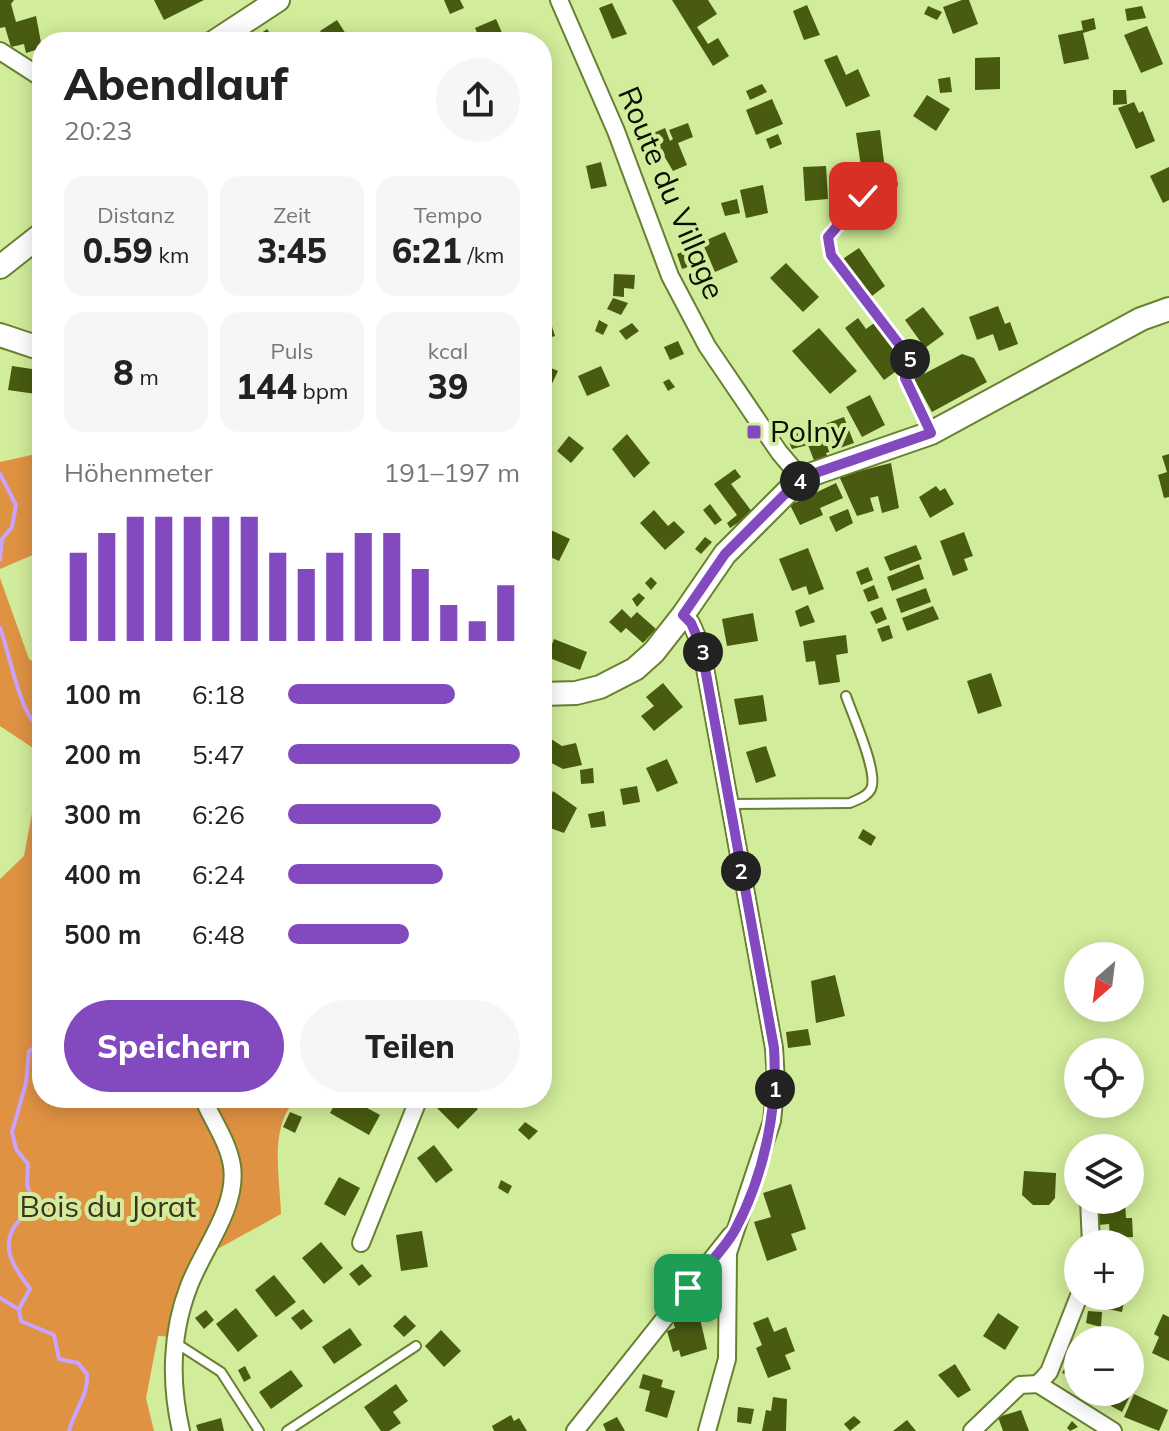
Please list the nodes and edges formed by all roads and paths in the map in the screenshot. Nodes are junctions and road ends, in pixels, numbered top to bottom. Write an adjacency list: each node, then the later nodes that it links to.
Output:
1 (278, 0): 3 (street)
2 (559, 0): 13 (street, Route du Village)
3 (229, 32)
4 (0, 51): 5 (street)
5 (32, 72)
6 (892, 184): 12 (lane)
7 (32, 242): 8 (street)
8 (0, 267)
9 (1169, 309): 12 (street)
10 (0, 335): 11 (street)
11 (32, 346)
12 (931, 433): 13 (street)
13 (801, 478): 14 (street)
14 (683, 615): 15 (street); 17 (street)
15 (552, 694)
16 (846, 696): 17 (lane)
17 (728, 804): 20 (street)
18 (208, 1108): 23 (street)
19 (415, 1108): 21 (street)
20 (735, 1231): 29 (street); 30 (street)
21 (361, 1243)
22 (1073, 1310): 25 (street)
23 (175, 1343): 26 (street); 27 (lane)
24 (416, 1346): 28 (lane)
25 (1038, 1384): 31 (street); 32 (street)
26 (181, 1431)
27 (259, 1431)
28 (287, 1431)
29 (575, 1431)
30 (707, 1431)
31 (972, 1431)
32 (1113, 1431)

